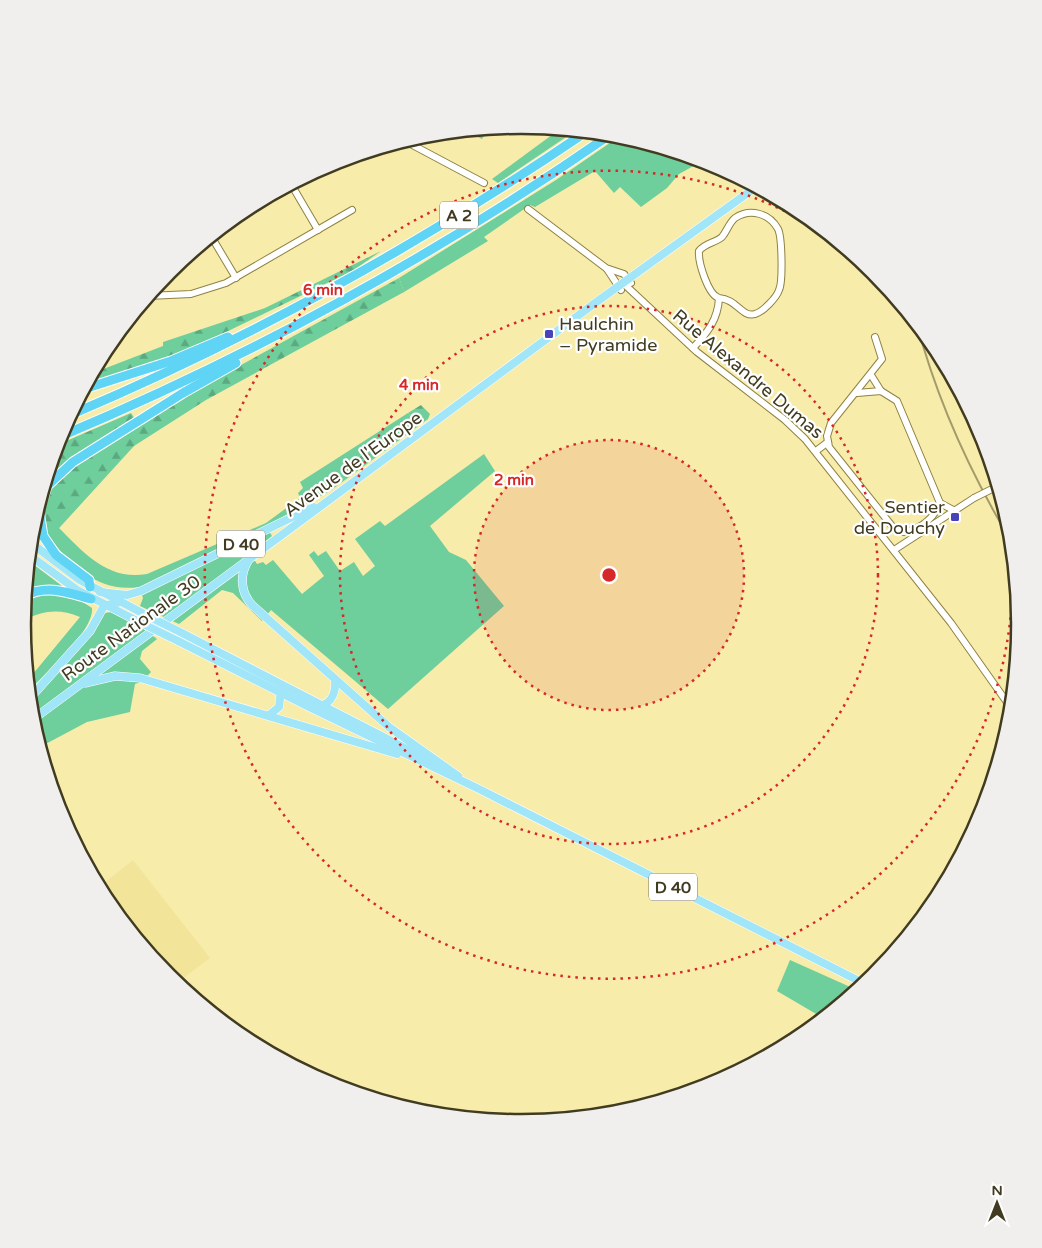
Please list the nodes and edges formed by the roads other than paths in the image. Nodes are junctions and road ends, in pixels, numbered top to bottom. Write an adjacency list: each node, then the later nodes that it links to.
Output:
1 (578, 137): 16 (highway, A 2)
2 (600, 141): 17 (highway, A 2)
3 (415, 146): 4 (street)
4 (484, 182)
5 (295, 190): 9 (street)
6 (750, 191): 13 (main road, Avenue de l'Europe)
7 (528, 208): 11 (street)
8 (352, 210): 9 (street)
9 (318, 230): 12 (street)
10 (215, 242): 12 (street)
11 (606, 268): 13 (street); 13 (street)
12 (236, 278): 14 (street)
13 (625, 285): 19 (street, Rue Alexandre Dumas); 30 (main road, Avenue de l'Europe)
14 (158, 295)
15 (719, 298): 15 (street); 19 (street)
16 (296, 309): 21 (highway); 24 (highway, A 2)
17 (302, 323): 25 (highway, A 2); 28 (highway)
18 (875, 337): 20 (street)
19 (692, 348): 27 (street, Rue Alexandre Dumas)
20 (872, 374): 22 (street); 23 (street)
21 (93, 386)
22 (882, 391): 23 (street); 31 (street)
23 (856, 393): 26 (street)
24 (81, 410)
25 (72, 431)
26 (828, 442): 27 (street); 31 (street)
27 (816, 451): 35 (street, Rue Alexandre Dumas)
28 (53, 479)
29 (992, 489): 32 (street, bridge)
30 (339, 493): 37 (main road, Avenue de l'Europe); 39 (main road, D 40)
31 (940, 503): 32 (street)
32 (955, 511): 35 (street)
33 (41, 529): 38 (highway)
34 (37, 549): 38 (main road, D 40)
35 (894, 550): 52 (street, Rue Alexandre Dumas)
36 (35, 560): 42 (main road, D 40)
37 (248, 560): 48 (main road); 49 (main road, Route Nationale 30)
38 (90, 587): 40 (main road, D 40)
39 (141, 591): 40 (main road, D 40); 45 (main road)
40 (100, 592): 43 (main road, D 40)
41 (32, 594): 42 (highway)
42 (91, 599): 44 (main road, D 40)
43 (120, 602): 44 (main road); 45 (main road, D 40)
44 (104, 606): 46 (main road, D 40); 50 (main road)
45 (132, 608): 46 (main road); 47 (main road, D 40, bridge)
46 (142, 623): 51 (main road, D 40, bridge)
47 (268, 677): 51 (main road, D 40); 53 (main road, D 40)
48 (335, 680): 53 (main road); 58 (main road)
49 (81, 684): 55 (main road, Route Nationale 30); 56 (main road, D 40)
50 (36, 692)
51 (282, 694): 54 (main road, D 40); 56 (main road)
52 (1005, 699)
53 (325, 705): 54 (main road); 58 (main road, D 40)
54 (311, 708): 57 (main road, D 40)
55 (40, 714)
56 (269, 715): 57 (main road, D 40)
57 (435, 768): 59 (main road, D 40)
58 (458, 776): 59 (main road, D 40)
59 (482, 790): 60 (main road, D 40)
60 (857, 980)

